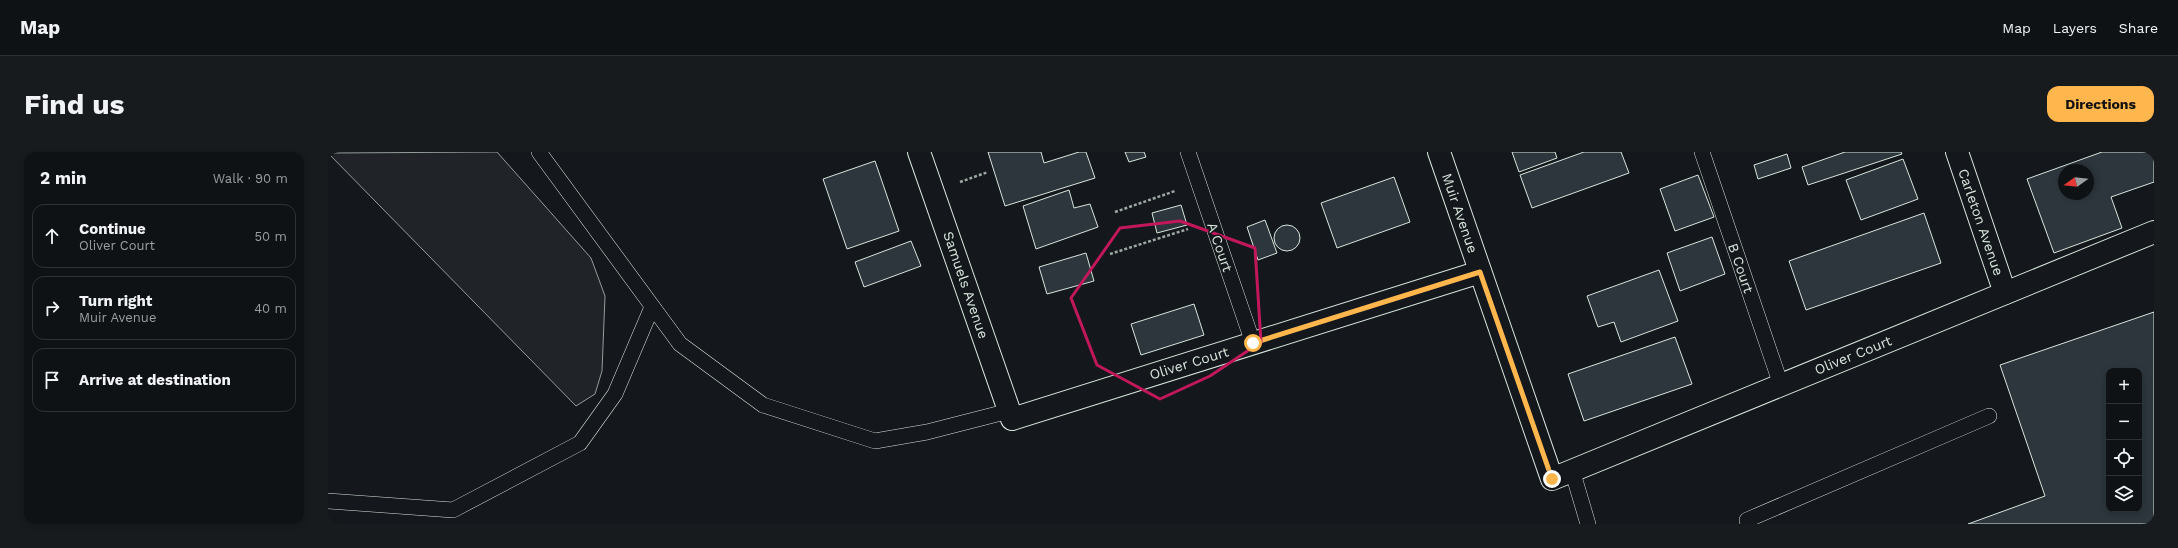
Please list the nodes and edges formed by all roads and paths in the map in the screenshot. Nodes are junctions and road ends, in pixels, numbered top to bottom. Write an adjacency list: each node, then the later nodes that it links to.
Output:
1 (539, 152): 14 (lane)
2 (920, 152): 17 (street, Samuels Avenue)
3 (1188, 152): 7 (lane, A Court)
4 (1438, 152): 12 (street, Muir Avenue)
5 (1702, 152): 16 (lane, B Court)
6 (1957, 152): 13 (street, Carleton Avenue)
7 (1198, 183): 8 (path); 9 (lane, A Court)
8 (1115, 212)
9 (1211, 221): 11 (path); 15 (lane, A Court)
10 (2154, 232): 13 (street, Oliver Court)
11 (1110, 254)
12 (1480, 272): 15 (street, Oliver Court); 20 (street, Muir Avenue)
13 (2005, 293): 16 (street, Oliver Court)
14 (652, 307): 17 (lane); 21 (lane)
15 (1253, 343): 17 (street, Oliver Court)
16 (1780, 385): 19 (street, Oliver Court)
17 (1010, 415)
18 (1989, 416): 23 (lane)
19 (1572, 470): 20 (street, Oliver Court); 22 (lane)
20 (1552, 479)
21 (328, 501)
22 (1588, 524)
23 (1748, 524)

